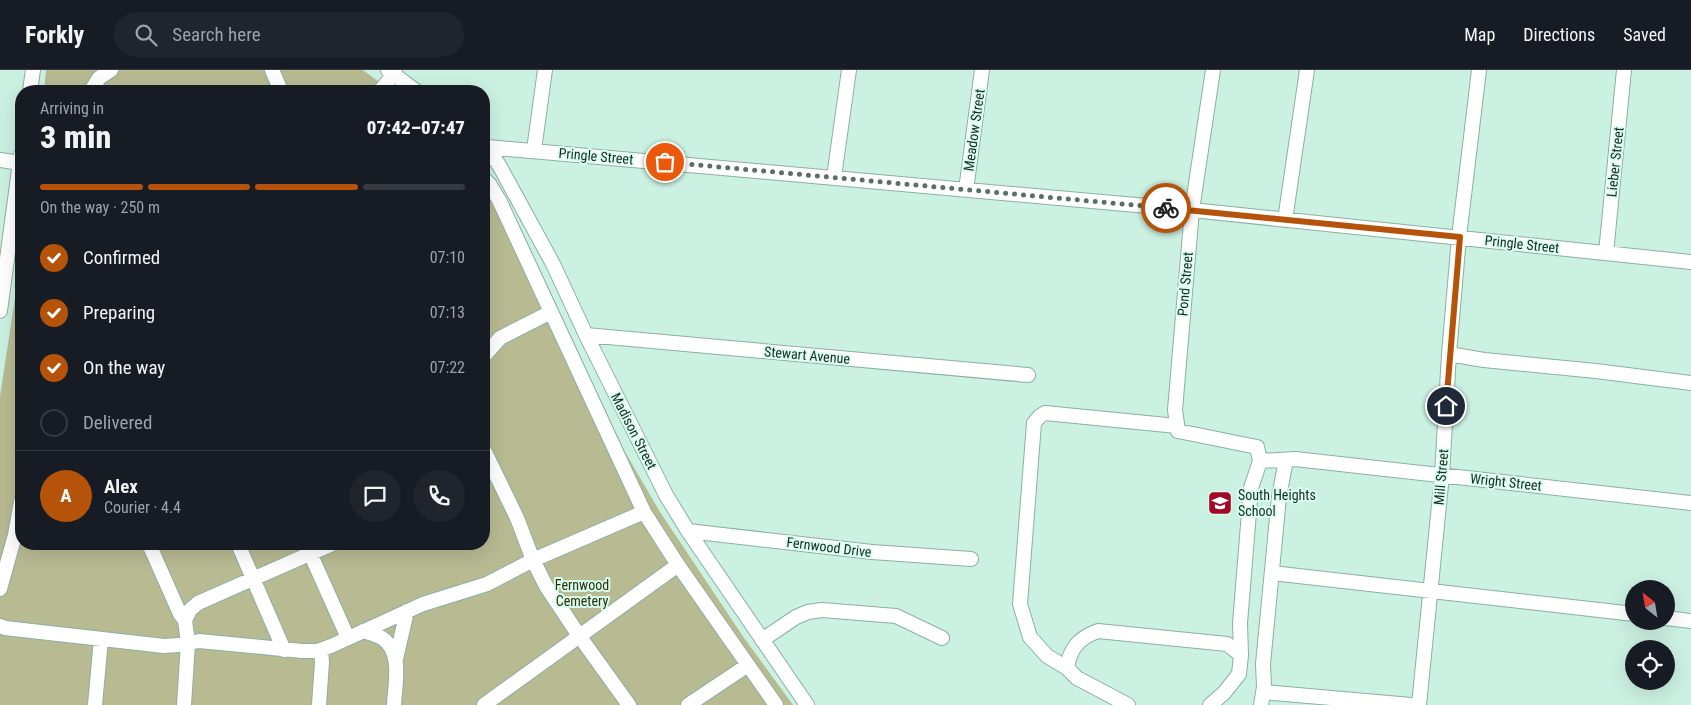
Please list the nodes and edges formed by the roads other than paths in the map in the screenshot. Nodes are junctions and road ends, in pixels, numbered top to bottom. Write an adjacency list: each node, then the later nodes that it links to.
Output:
1 (33, 70): 12 (street)
2 (111, 70): 13 (street)
3 (272, 70): 14 (street)
4 (545, 70): 18 (street)
5 (849, 70): 22 (street)
6 (982, 70): 24 (street, Meadow Street)
7 (1212, 70): 26 (street, Pond Street)
8 (1307, 70): 28 (street)
9 (1479, 70): 29 (street, Mill Street)
10 (1624, 70): 30 (street, Lieber Street)
11 (393, 71): 15 (street); 16 (street)
12 (31, 85)
13 (93, 85)
14 (278, 85)
15 (384, 85)
16 (409, 85)
17 (490, 146): 18 (street, Pringle Street)
18 (534, 150): 22 (street, Pringle Street)
19 (490, 153): 34 (street, Madison Street)
20 (15, 159): 21 (street)
21 (0, 160)
22 (834, 177): 24 (street, Pringle Street)
23 (490, 185): 33 (street)
24 (966, 190): 26 (street, Pringle Street)
25 (15, 206): 27 (street)
26 (1192, 210): 28 (street, Pringle Street); 39 (street, Pond Street)
27 (6, 220): 32 (street)
28 (1285, 220): 29 (street, Pringle Street)
29 (1460, 237): 30 (street, Pringle Street); 36 (street, Mill Street)
30 (1606, 253): 31 (street, Pringle Street)
31 (1691, 262)
32 (0, 311)
33 (551, 312): 35 (street); 45 (street)
34 (586, 335): 37 (street, Stewart Avenue); 46 (street, Madison Street)
35 (490, 349)
36 (1449, 354): 38 (street); 43 (street, Mill Street)
37 (1028, 375)
38 (1691, 383)
39 (1177, 426): 41 (street); 77 (street)
40 (1286, 460): 41 (street, Wright Street); 43 (street, Wright Street); 55 (street)
41 (1260, 461): 74 (street)
42 (490, 475): 53 (street)
43 (1442, 475): 44 (street, Wright Street); 58 (street, Mill Street)
44 (1691, 502)
45 (644, 512): 53 (street); 54 (street)
46 (688, 531): 52 (street, Fernwood Drive); 70 (street, Madison Street)
47 (15, 535): 57 (street)
48 (152, 550): 62 (street)
49 (241, 550): 56 (street)
50 (306, 550): 56 (street)
51 (308, 550): 67 (street)
52 (971, 559)
53 (533, 560): 59 (street); 66 (street)
54 (678, 565): 66 (street); 76 (street)
55 (1272, 573): 58 (street); 78 (street)
56 (253, 579): 62 (street); 72 (street)
57 (0, 589)
58 (1430, 591): 60 (street); 91 (street, Mill Street)
59 (407, 611): 65 (street); 75 (street)
60 (1625, 613)
61 (1675, 619): 63 (street)
62 (185, 620): 71 (street)
63 (1691, 621)
64 (0, 626): 69 (street)
65 (363, 631): 67 (street); 75 (street)
66 (580, 637): 83 (street); 84 (street)
67 (348, 638): 73 (street)
68 (942, 638): 70 (street)
69 (101, 639): 71 (street); 79 (street)
70 (762, 640): 87 (street, Madison Street)
71 (188, 643): 72 (street); 80 (street)
72 (284, 650): 73 (street)
73 (321, 650): 81 (street)
74 (1241, 655): 77 (street); 89 (street)
75 (396, 659): 82 (street)
76 (748, 665): 85 (street); 86 (street)
77 (1067, 668): 88 (street)
78 (1262, 698): 90 (street)
79 (95, 705)
80 (184, 705)
81 (319, 705)
82 (394, 705)
83 (484, 705)
84 (629, 705)
85 (688, 705)
86 (776, 705)
87 (807, 705)
88 (1128, 705)
89 (1210, 705)
90 (1411, 705)
91 (1420, 705)

